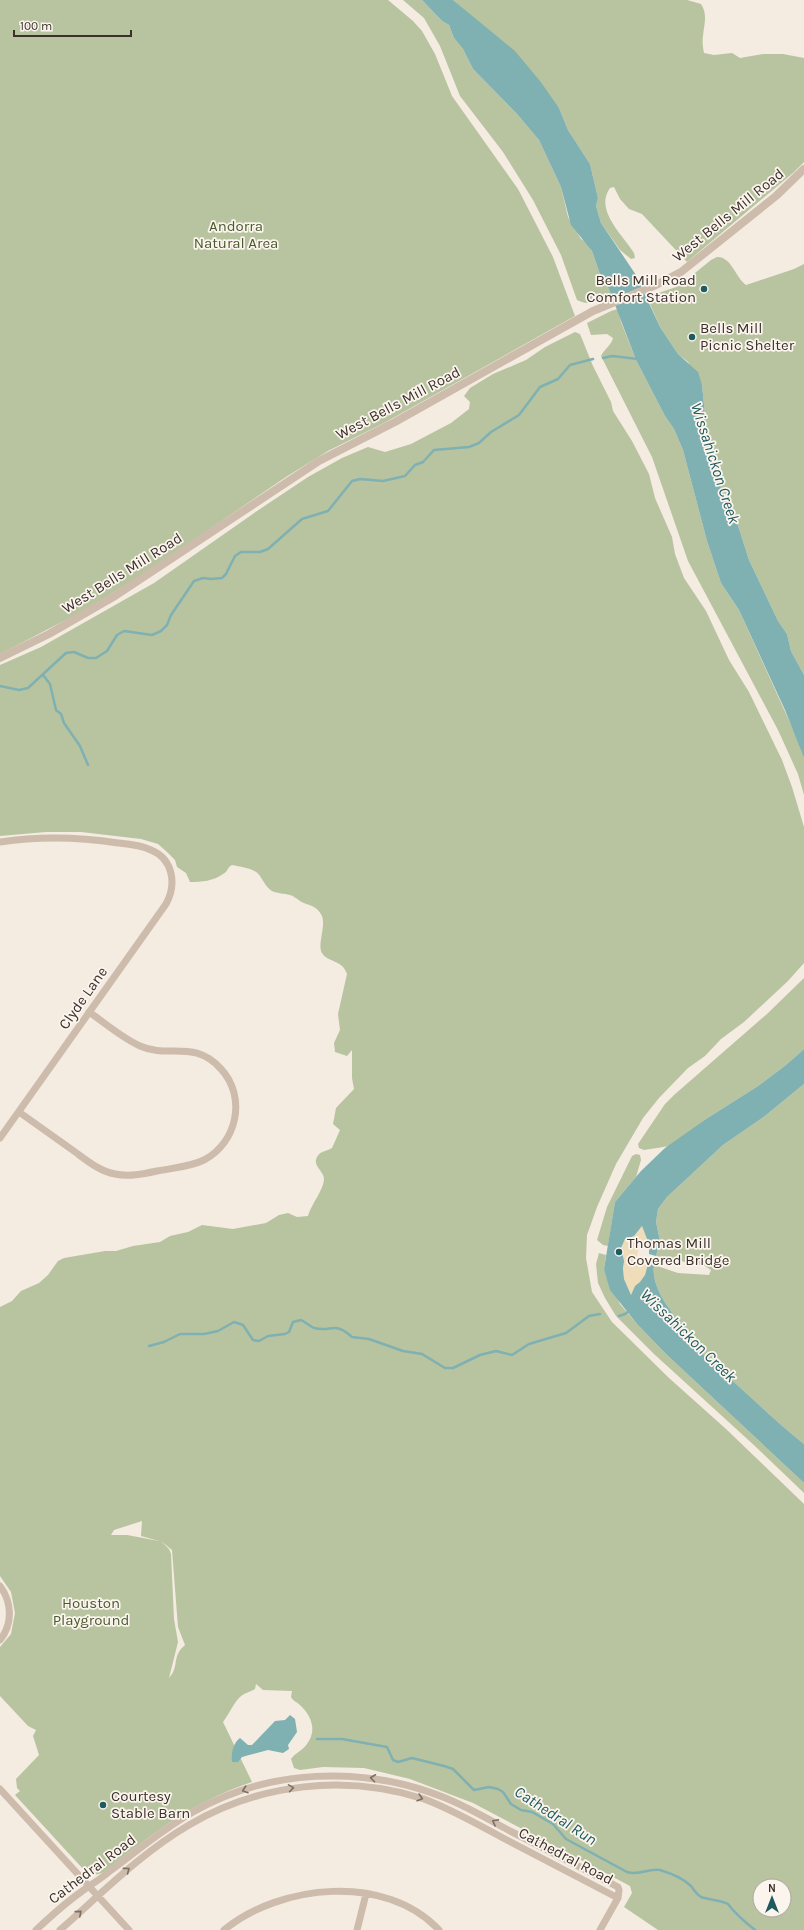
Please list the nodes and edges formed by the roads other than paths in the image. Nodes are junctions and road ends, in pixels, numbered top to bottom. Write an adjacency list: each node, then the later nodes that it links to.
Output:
1 (804, 169): 2 (street, West Bells Mill Road)
2 (0, 658)
3 (0, 842): 4 (street, Clyde Lane)
4 (90, 1012): 5 (street, Clyde Lane); 5 (street)
5 (19, 1112): 6 (street, Clyde Lane)
6 (0, 1138)
7 (0, 1586): 8 (street)
8 (0, 1640)
9 (0, 1789): 10 (street)
10 (89, 1886): 12 (street); 13 (street, Cathedral Road, one-way to 10); 14 (street, Cathedral Road)
11 (366, 1894): 17 (street); 18 (street); 19 (street)
12 (98, 1896): 13 (street, Cathedral Road, one-way to 13); 15 (street, Cathedral Road, one-way to 12); 16 (street)
13 (618, 1898): 20 (street)
14 (36, 1930)
15 (60, 1930)
16 (129, 1930)
17 (224, 1930)
18 (357, 1930)
19 (439, 1930)
20 (600, 1930)

